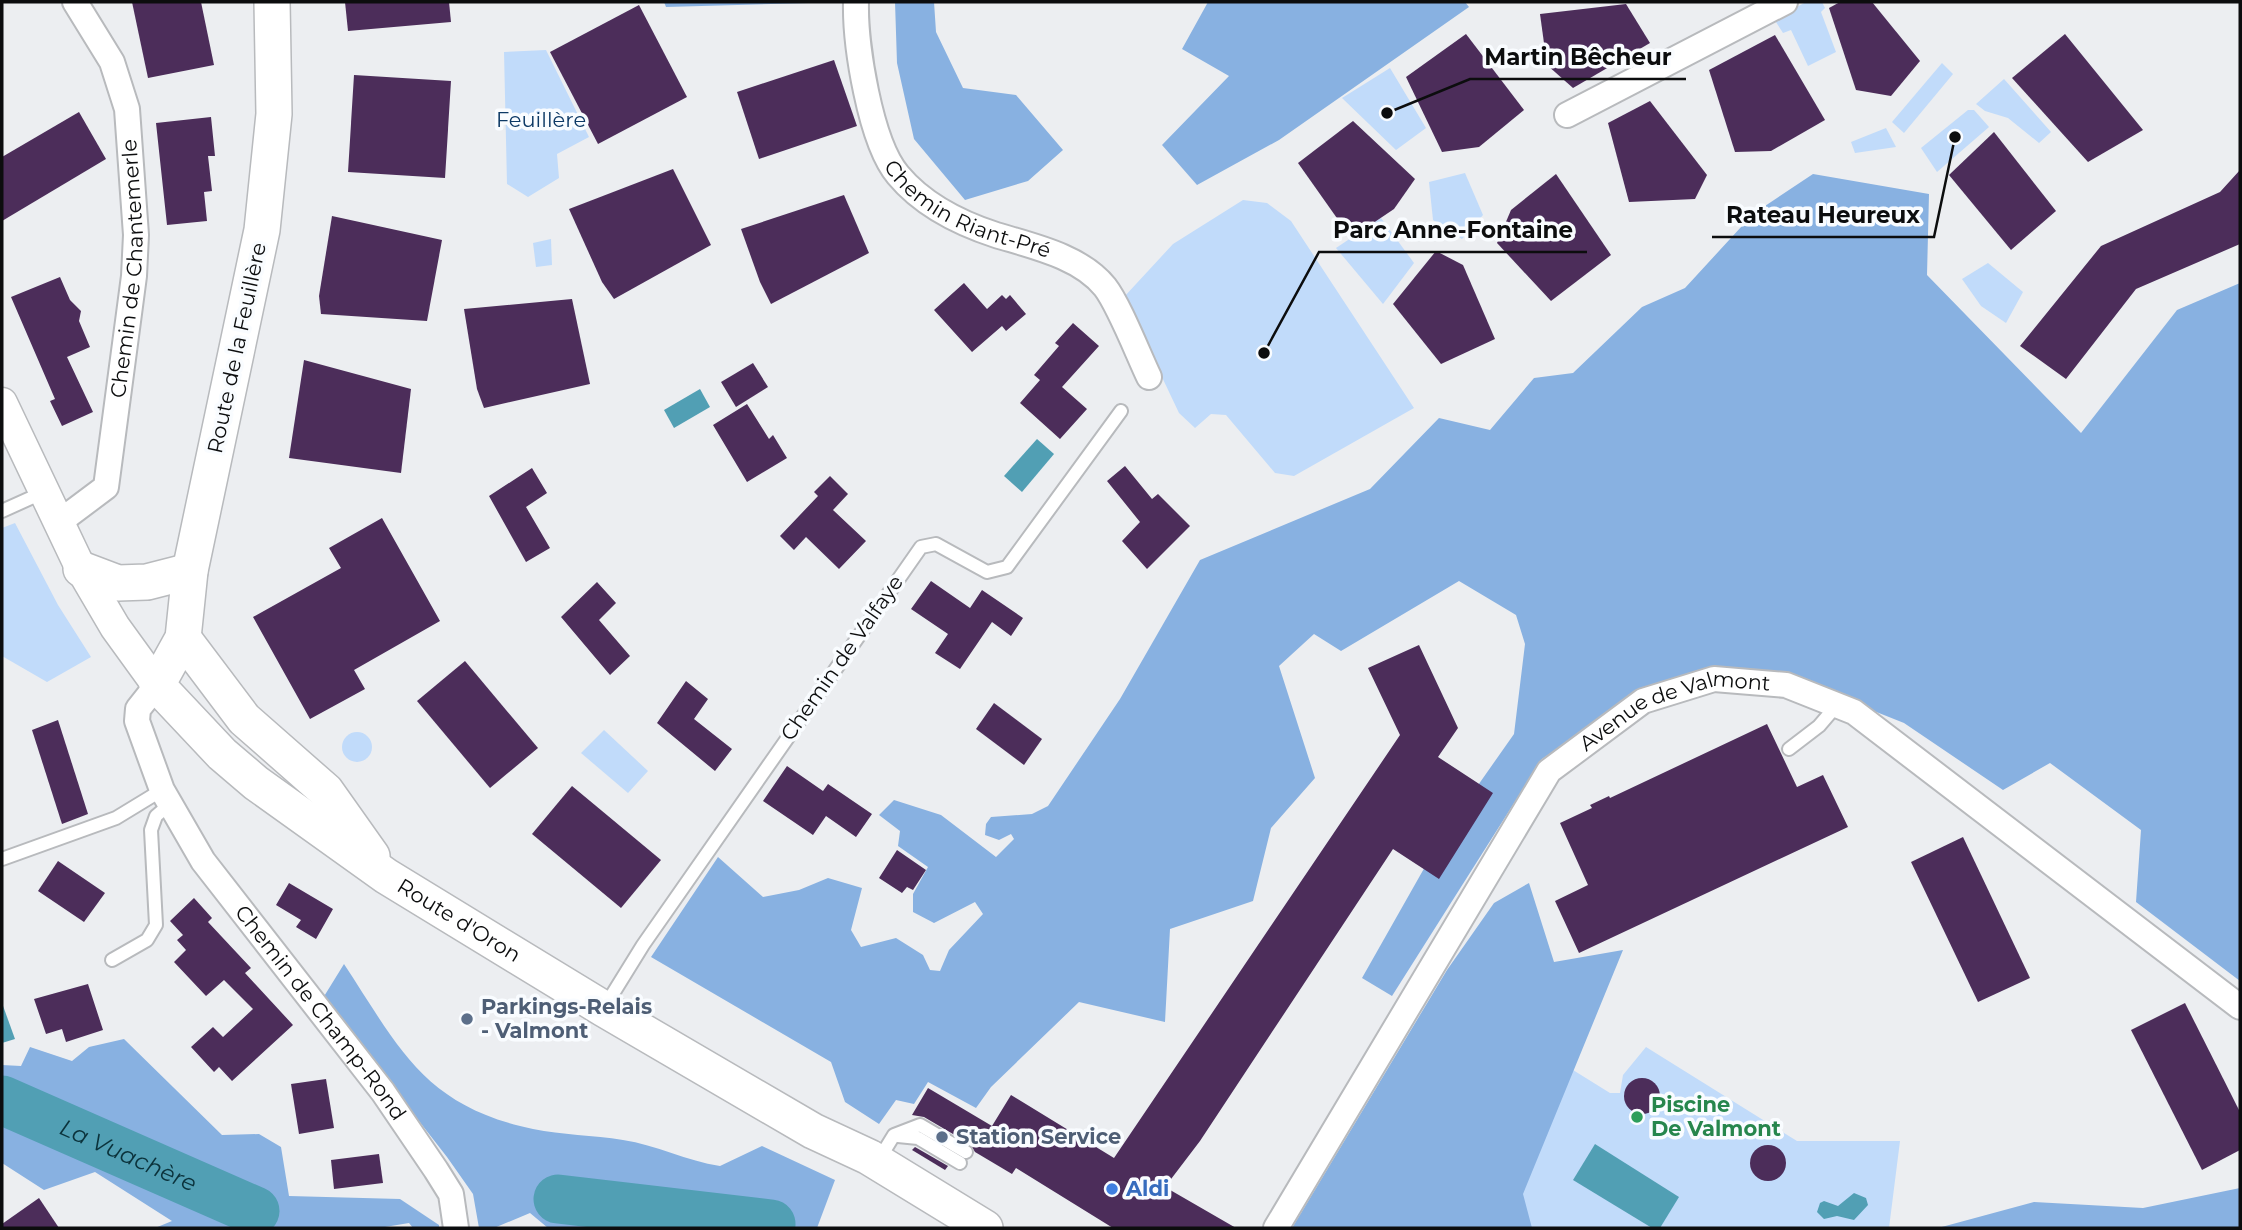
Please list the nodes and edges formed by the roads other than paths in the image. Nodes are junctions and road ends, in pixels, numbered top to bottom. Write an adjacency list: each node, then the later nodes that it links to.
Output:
1 (75, 2): 11 (street, Chemin de Chantemerle)
2 (272, 2): 13 (main road, Route de la Feuillère)
3 (856, 2): 6 (street, Chemin Riant-Pré)
4 (1785, 2): 5 (street)
5 (1567, 115)
6 (1149, 377)
7 (2, 403): 9 (street, Route d'Oron)
8 (1121, 411): 23 (lane, Chemin de Valfaye)
9 (44, 492): 10 (lane); 11 (street, Route d'Oron)
10 (2, 512)
11 (58, 523): 12 (street, Route d'Oron)
12 (81, 569): 13 (main road); 15 (street, Route d'Oron)
13 (190, 571): 14 (main road, Route de la Feuillère)
14 (183, 638): 15 (main road, Route de la Feuillère); 20 (main road)
15 (157, 685): 18 (street, Chemin de Champ-Rond); 20 (main road, Route d'Oron)
16 (1837, 705): 17 (lane); 22 (street, Avenue de Valmont); 28 (street, Avenue de Valmont)
17 (1788, 748)
18 (166, 797): 19 (lane); 21 (lane); 26 (street, Chemin de Champ-Rond)
19 (2, 859)
20 (386, 876): 23 (main road, Route d'Oron)
21 (112, 960)
22 (2240, 1007)
23 (604, 1009): 24 (main road, Route d'Oron)
24 (886, 1149): 25 (lane); 27 (main road, Route d'Oron)
25 (963, 1157)
26 (456, 1228)
27 (985, 1228)
28 (1276, 1228)

